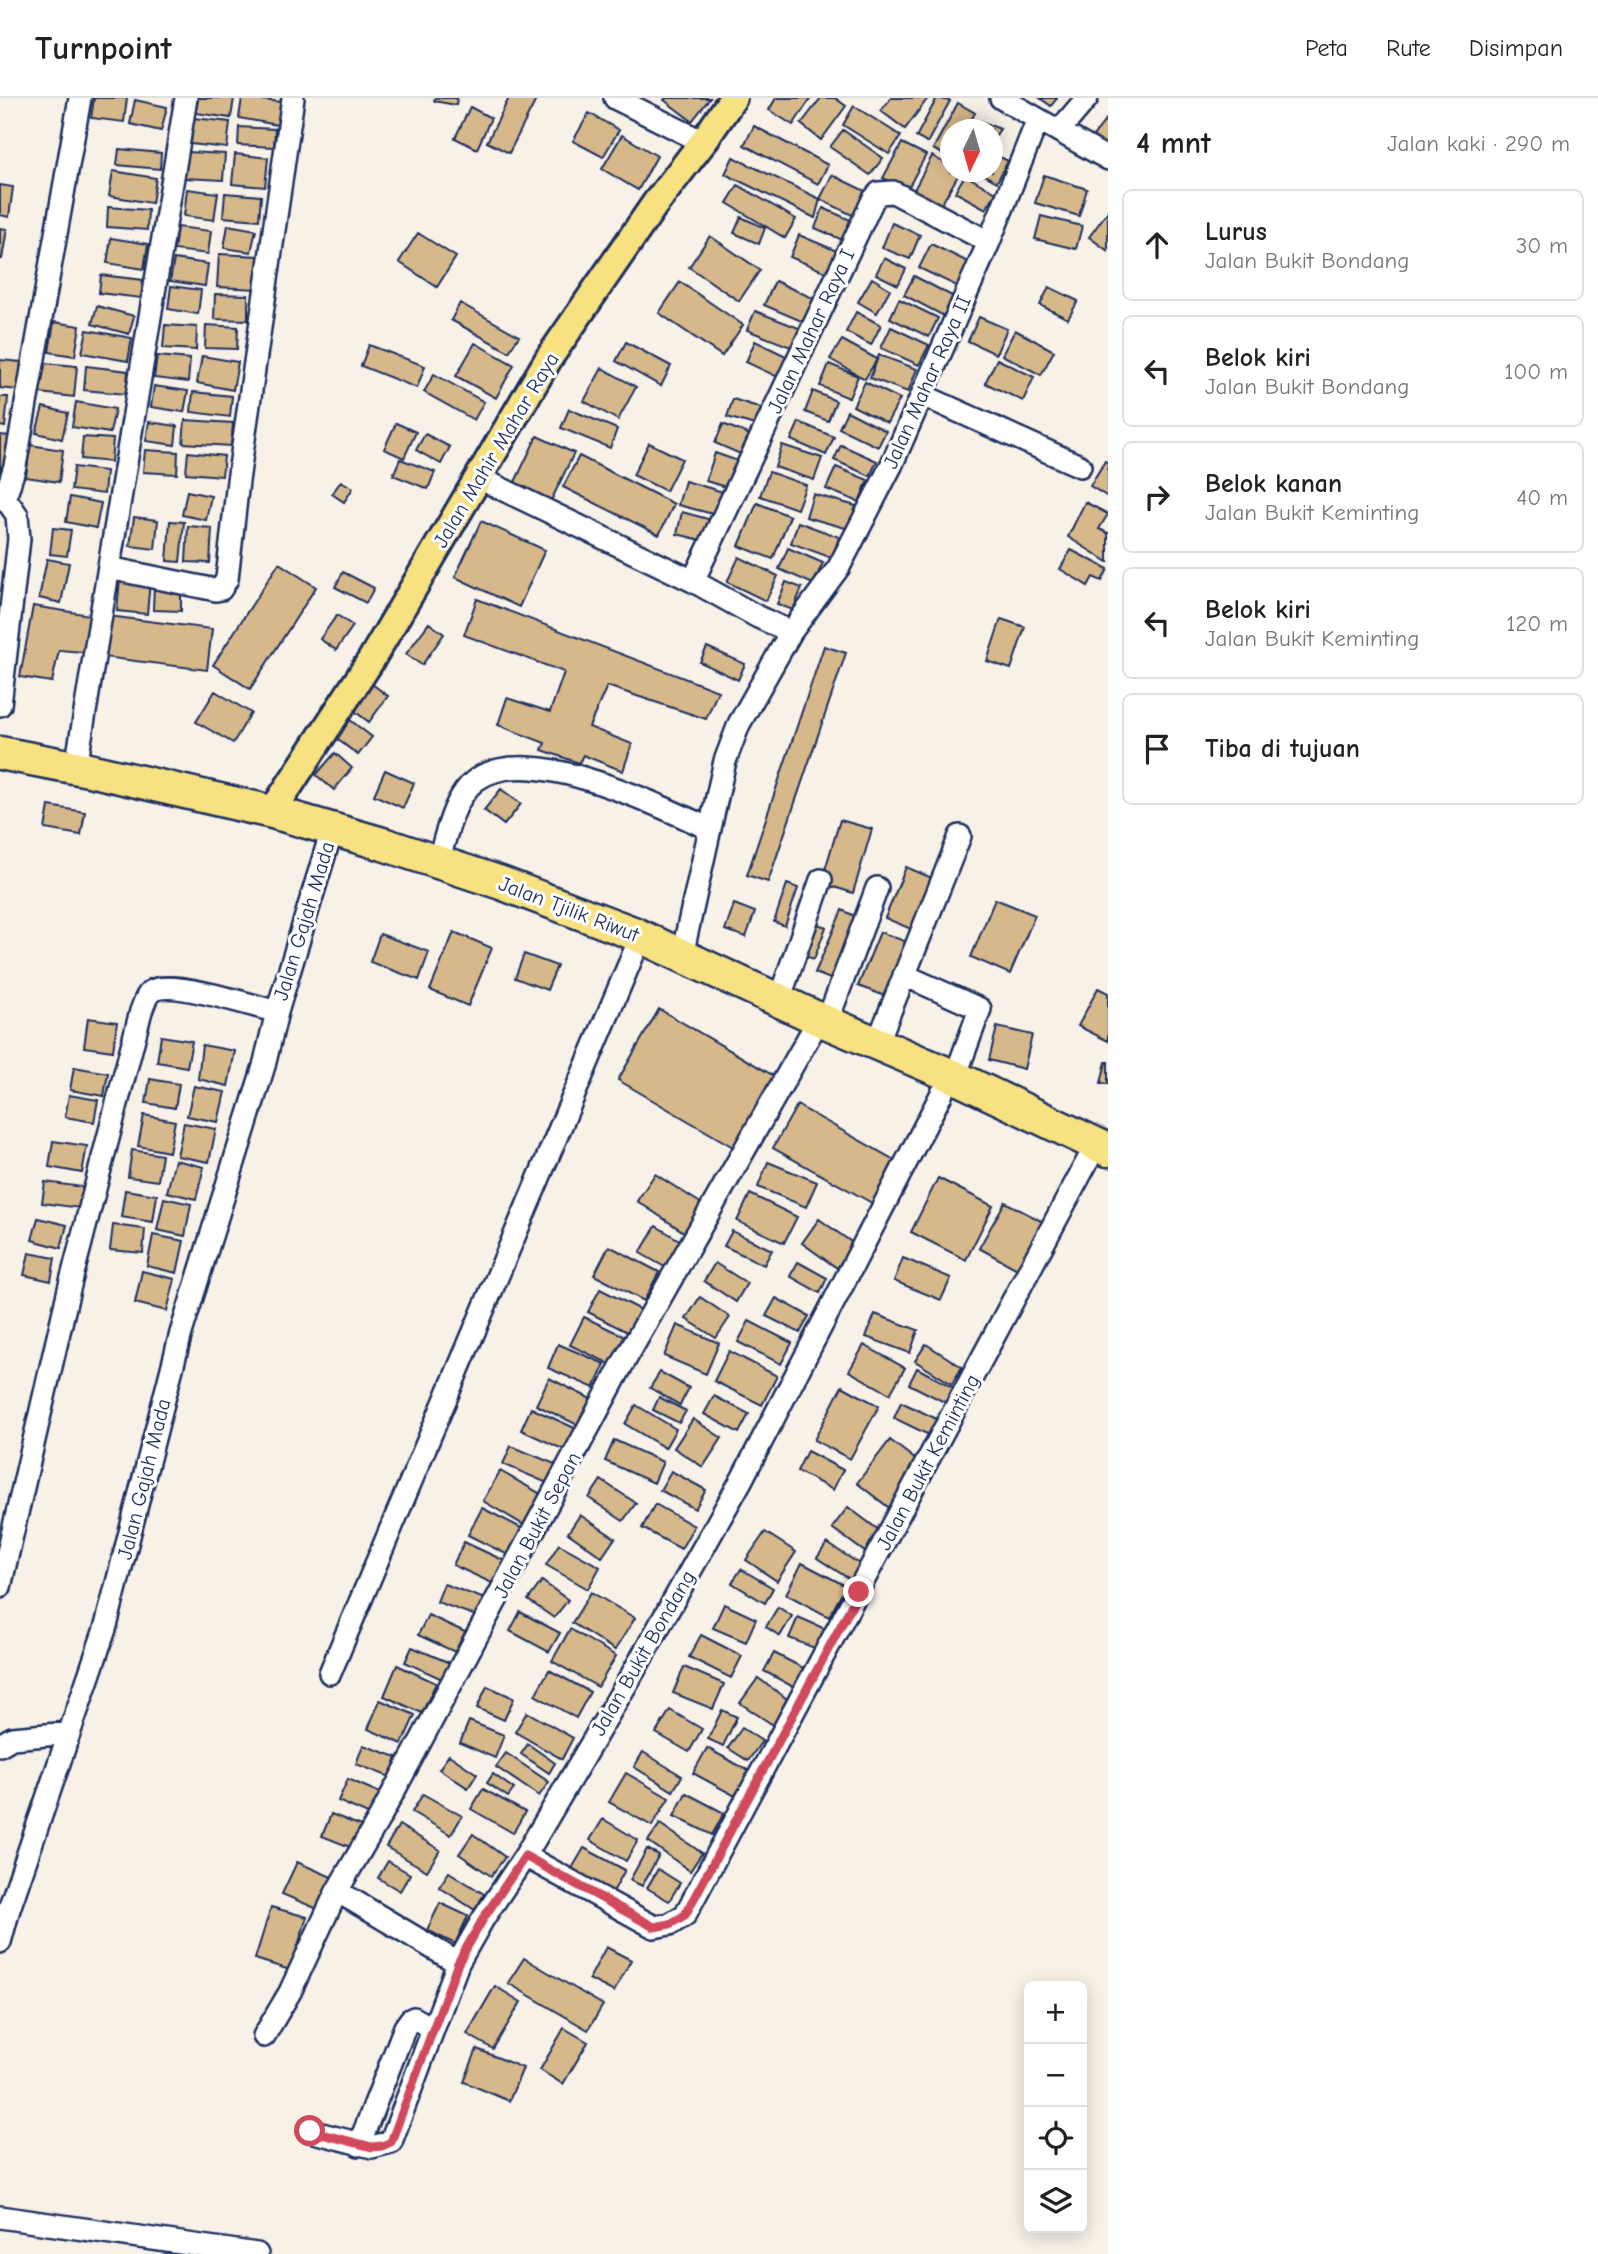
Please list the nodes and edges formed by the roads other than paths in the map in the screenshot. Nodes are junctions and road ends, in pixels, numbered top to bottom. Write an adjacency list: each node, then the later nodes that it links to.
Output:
1 (80, 98): 16 (street)
2 (186, 98): 17 (street)
3 (293, 98): 17 (street)
4 (615, 98): 10 (street)
5 (733, 98): 10 (main road, Jalan Mahir Mahar Raya)
6 (1001, 98): 8 (street)
7 (1087, 98): 9 (street)
8 (1038, 119): 9 (street); 12 (street, Jalan Mahar Raya II)
9 (1059, 131): 11 (street)
10 (703, 142): 15 (main road, Jalan Mahir Mahar Raya)
11 (1108, 159)
12 (989, 242): 13 (street, Jalan Mahar Raya II); 18 (street, Jalan Mahar Raya I)
13 (922, 395): 14 (street); 20 (street, Jalan Mahar Raya II)
14 (1080, 466)
15 (479, 478): 18 (street); 24 (main road, Jalan Mahir Mahar Raya)
16 (3, 498): 19 (street)
17 (109, 568): 23 (street)
18 (693, 580): 20 (street)
19 (5, 615): 21 (street)
20 (791, 632): 25 (street, Jalan Mahar Raya II)
21 (0, 705)
22 (0, 752): 23 (highway, Jalan Tjilik Riwut)
23 (76, 767): 24 (highway, Jalan Tjilik Riwut)
24 (272, 812): 26 (highway, Jalan Tjilik Riwut)
25 (710, 829): 28 (street); 32 (street, Jalan Mahar Raya II)
26 (332, 830): 28 (highway, Jalan Tjilik Riwut); 35 (street, Jalan Gajah Mada)
27 (960, 836): 33 (street)
28 (438, 862): 31 (highway, Jalan Tjilik Riwut)
29 (821, 880): 34 (street)
30 (877, 888): 36 (street, Jalan Bukit Sepan)
31 (641, 936): 32 (highway, Jalan Tjilik Riwut); 41 (street)
32 (682, 956): 34 (highway, Jalan Tjilik Riwut)
33 (904, 975): 37 (street); 38 (street, Jalan Bukit Bondang)
34 (779, 1000): 36 (highway, Jalan Tjilik Riwut)
35 (277, 1012): 40 (street, Jalan Gajah Mada); 42 (street, Jalan Gajah Mada)
36 (823, 1020): 37 (highway, Jalan Tjilik Riwut); 45 (street, Jalan Bukit Sepan)
37 (877, 1044): 38 (highway, Jalan Tjilik Riwut)
38 (948, 1085): 39 (highway, Jalan Tjilik Riwut); 44 (street, Jalan Bukit Bondang)
39 (1103, 1144): 44 (street, Jalan Bukit Keminting)
40 (0, 1587)
41 (330, 1672)
42 (69, 1732): 43 (street); 46 (street, Jalan Gajah Mada)
43 (4, 1735)
44 (525, 1856): 48 (street, Jalan Bukit Bondang)
45 (337, 1891): 48 (street); 50 (street, Jalan Bukit Sepan)
46 (5, 1906): 47 (street, Jalan Gajah Mada)
47 (0, 1942)
48 (458, 1963): 49 (street, Jalan Bukit Bondang)
49 (432, 2028): 52 (street, Jalan Bukit Bondang); 52 (street)
50 (264, 2036)
51 (310, 2131): 52 (street, Jalan Bukit Bondang)
52 (359, 2145)
53 (0, 2217): 54 (street)
54 (147, 2246): 55 (street)
55 (257, 2254)

